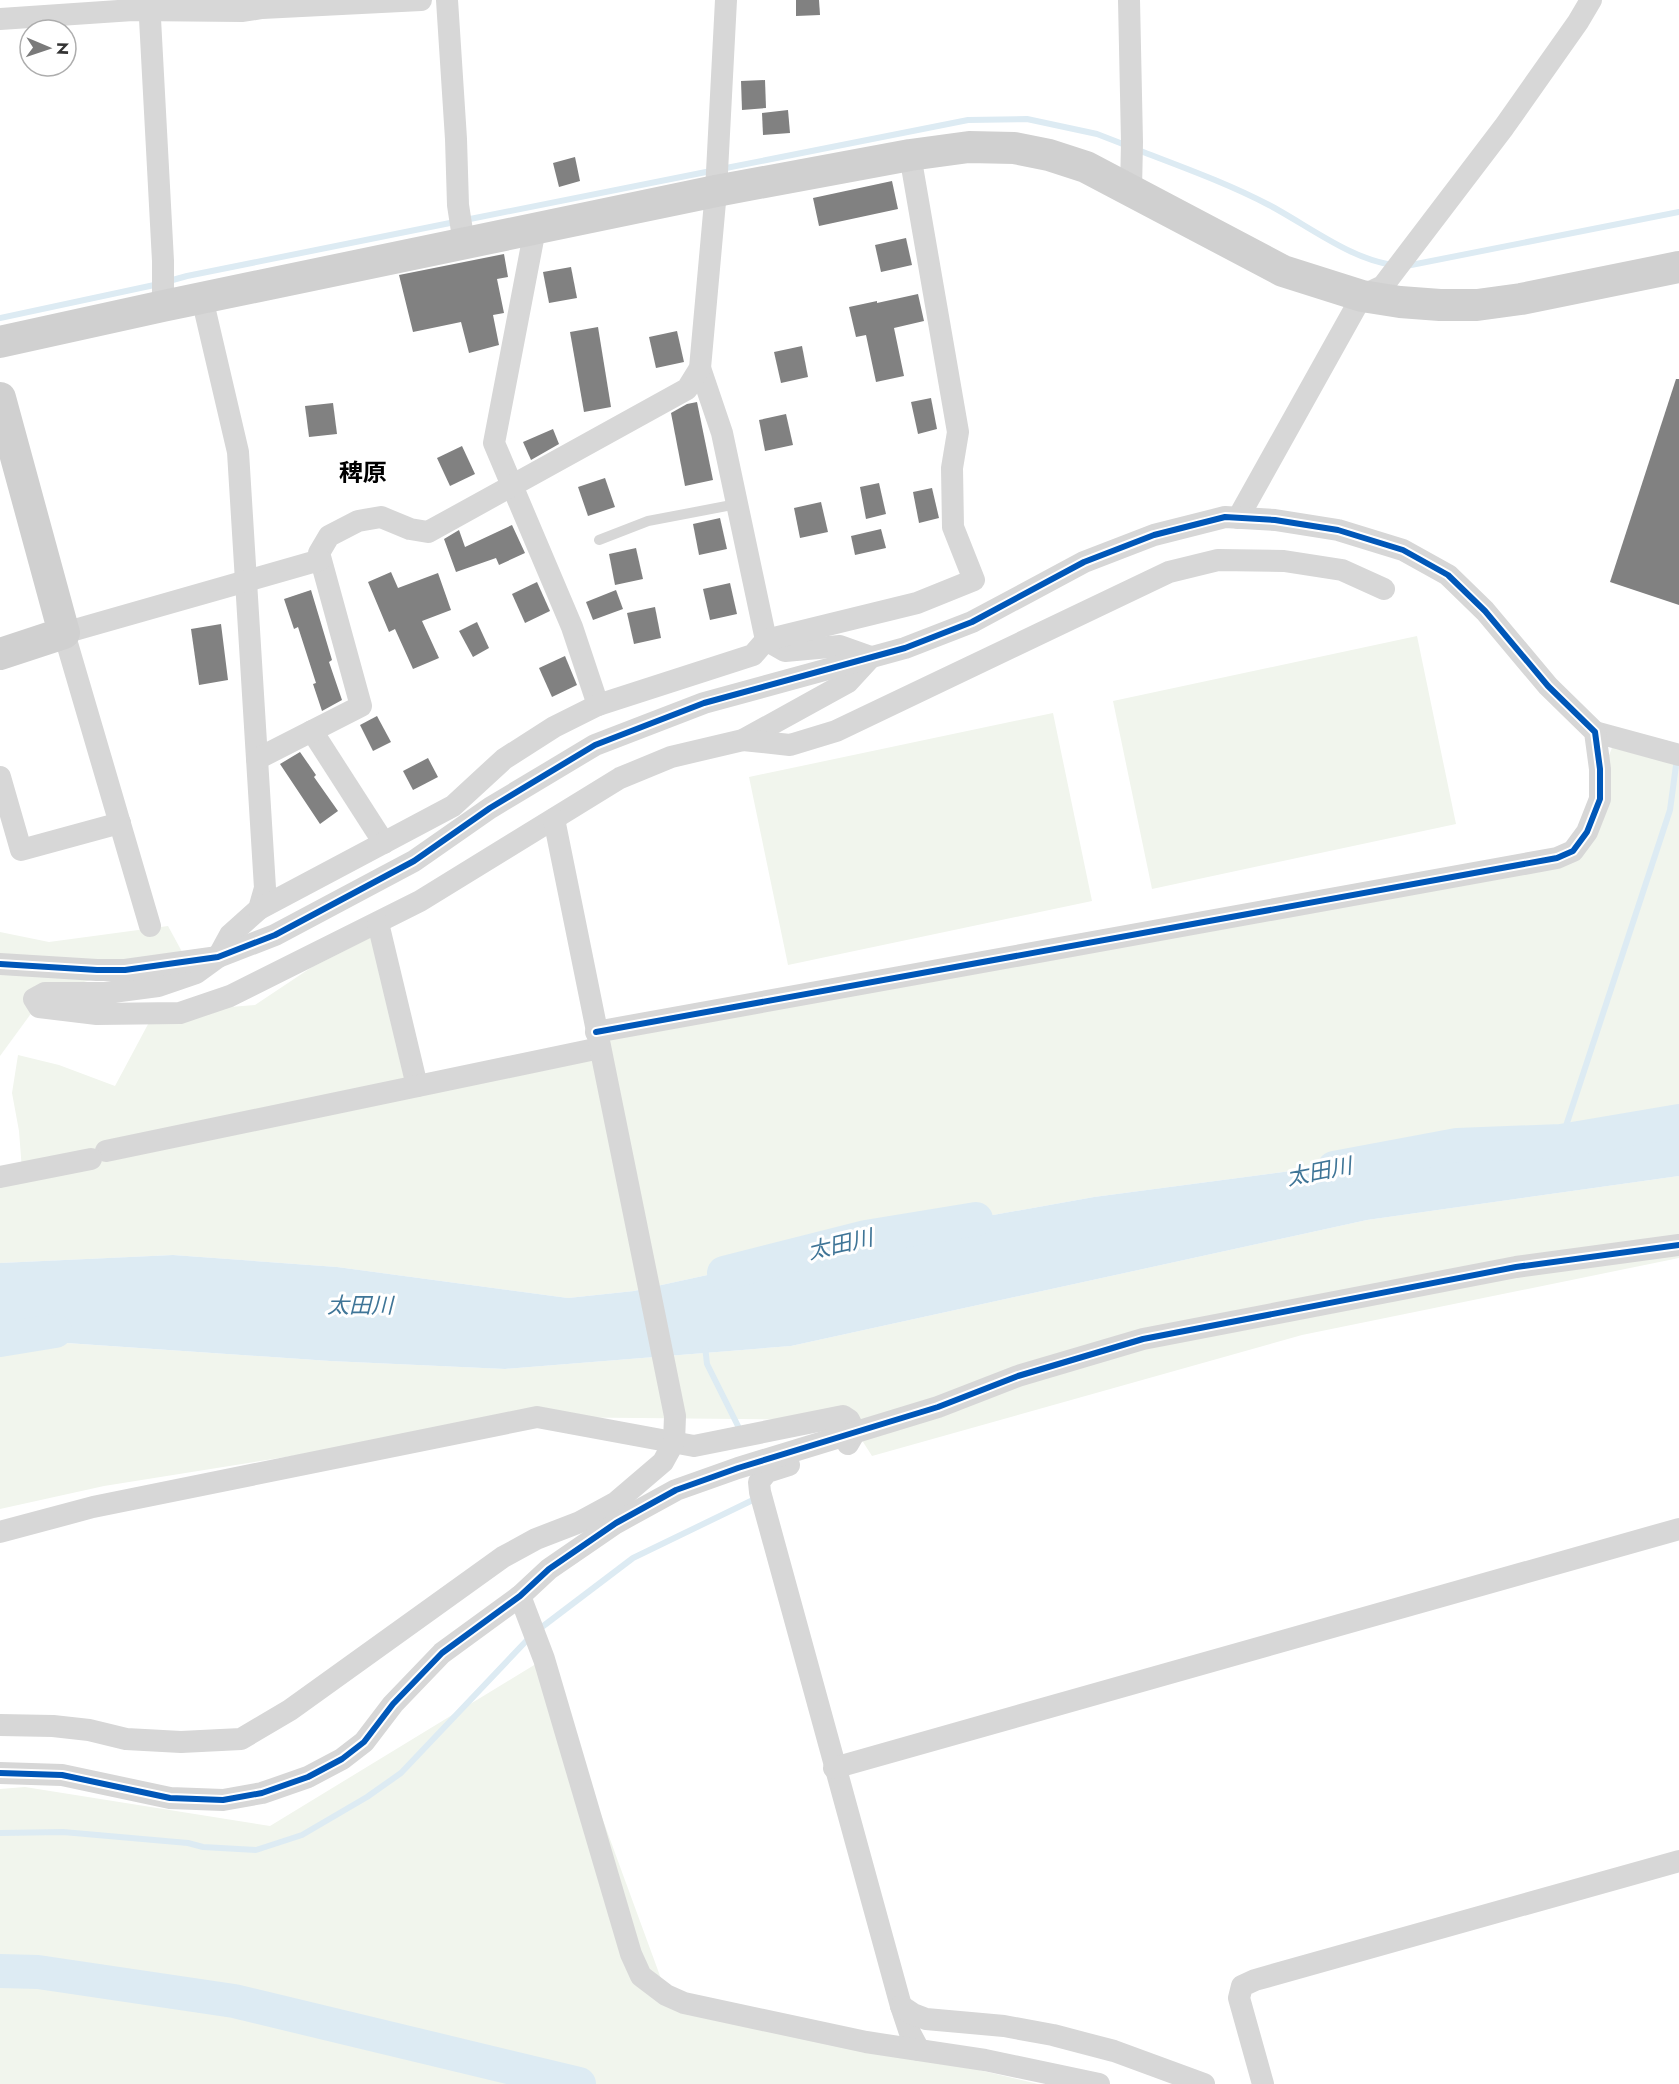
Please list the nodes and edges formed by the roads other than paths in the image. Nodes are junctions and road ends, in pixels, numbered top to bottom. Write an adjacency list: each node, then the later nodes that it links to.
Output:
1 (422, 0): 6 (street)
2 (447, 0): 12 (street)
3 (726, 0): 10 (street)
4 (1129, 0): 9 (street)
5 (1591, 0): 14 (street)
6 (149, 5): 7 (street); 16 (street)
7 (0, 19)
8 (910, 155): 9 (street); 10 (street); 28 (street)
9 (1131, 190): 14 (street)
10 (716, 191): 11 (street); 18 (street)
11 (535, 229): 12 (street); 20 (street)
12 (465, 244): 15 (street)
13 (1678, 267): 14 (street)
14 (1362, 296): 22 (street)
15 (202, 298): 16 (street); 25 (street)
16 (163, 306): 17 (street)
17 (0, 342)
18 (700, 368): 20 (street); 21 (street)
19 (0, 398): 27 (street)
20 (511, 486): 24 (street); 31 (street)
21 (737, 504): 23 (lane); 28 (street)
22 (1238, 518): 30 (street); 33 (street)
23 (599, 540)
24 (320, 560): 25 (street); 32 (street)
25 (245, 581): 27 (street); 36 (street)
26 (1384, 589): 34 (street)
27 (64, 633): 29 (street); 39 (street)
28 (766, 640): 30 (street); 31 (street)
29 (0, 654)
30 (871, 657): 34 (street); 44 (street)
31 (598, 705): 40 (street)
32 (312, 731): 36 (street); 40 (street)
33 (1595, 732): 35 (street); 46 (street)
34 (743, 740): 38 (street)
35 (1679, 755)
36 (257, 759): 41 (street)
37 (0, 777): 39 (street)
38 (554, 819): 42 (street); 46 (street)
39 (120, 823): 43 (street)
40 (384, 843): 41 (street)
41 (259, 909): 44 (street)
42 (378, 923): 44 (street); 47 (street)
43 (150, 926)
44 (218, 957): 45 (street)
45 (0, 964)
46 (599, 1047): 47 (street); 51 (street)
47 (417, 1086): 48 (street)
48 (0, 1177)
49 (1679, 1245): 50 (street)
50 (855, 1432): 51 (street); 54 (street); 56 (street)
51 (674, 1442): 53 (street); 55 (street)
52 (1679, 1529): 56 (street)
53 (0, 1532)
54 (520, 1596): 57 (street); 60 (street)
55 (0, 1725)
56 (834, 1768): 59 (street)
57 (0, 1773)
58 (1679, 1861): 63 (street)
59 (901, 2006): 60 (street); 62 (street)
60 (919, 2050): 61 (street)
61 (1099, 2084)
62 (1204, 2084)
63 (1263, 2084)

